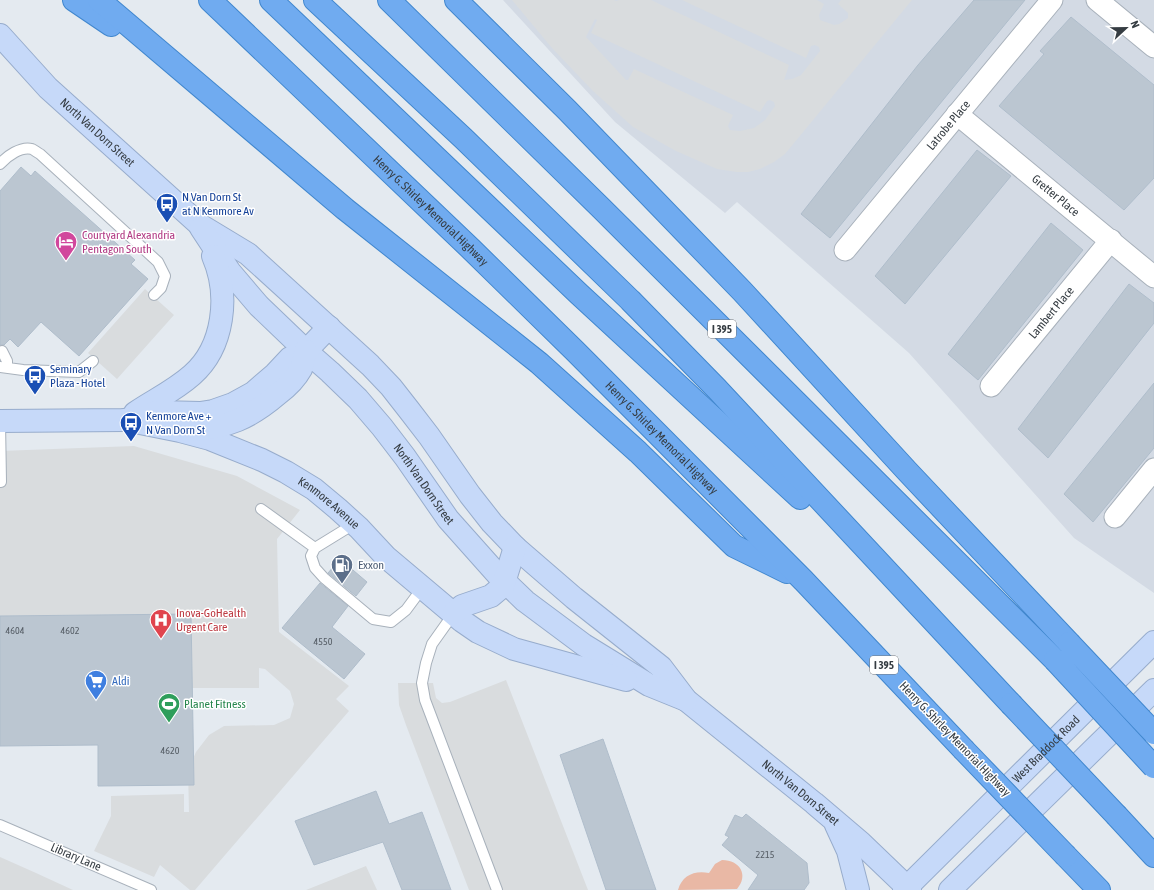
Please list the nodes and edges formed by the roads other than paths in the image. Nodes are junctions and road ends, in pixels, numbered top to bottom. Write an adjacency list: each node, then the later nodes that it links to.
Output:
1 (74, 0): 12 (highway)
2 (99, 0): 12 (highway)
3 (210, 0): 36 (highway, Henry G. Shirley Memorial Highway / I 395)
4 (271, 0): 40 (highway)
5 (315, 0): 40 (highway)
6 (389, 0): 45 (highway, I 395, bridge)
7 (456, 0): 44 (highway, bridge)
8 (1052, 0): 13 (street, Latrobe Place)
9 (1097, 0): 11 (street)
10 (0, 35): 15 (main road, North Van Dorn Street)
11 (1154, 47)
12 (195, 81): 36 (highway)
13 (957, 114): 16 (street, Gretter Place); 17 (street, Latrobe Place)
14 (0, 164): 19 (lane)
15 (200, 225): 20 (main road, North Van Dorn Street); 22 (main road, North Van Dorn Street); 26 (main road)
16 (1111, 240): 18 (street, Gretter Place); 25 (street, Lambert Place)
17 (845, 250)
18 (1154, 276)
19 (154, 295)
20 (329, 327): 22 (main road, Kenmore Avenue); 34 (main road, North Van Dorn Street)
21 (2, 351): 24 (lane)
22 (306, 351): 26 (main road, Kenmore Avenue); 28 (main road, Kenmore Avenue); 37 (main road, North Van Dorn Street)
23 (94, 361): 24 (lane)
24 (3, 368)
25 (991, 386)
26 (125, 420): 27 (main road, Kenmore Avenue); 28 (main road, Kenmore Avenue)
27 (0, 421): 30 (lane)
28 (180, 430): 33 (main road, Kenmore Avenue)
29 (1154, 469): 32 (street)
30 (1, 482)
31 (261, 509): 35 (lane)
32 (1115, 517)
33 (354, 524): 35 (lane); 38 (main road, Kenmore Avenue)
34 (515, 547): 37 (main road); 43 (main road, North Van Dorn Street)
35 (315, 548): 38 (lane)
36 (804, 580): 54 (highway, Henry G. Shirley Memorial Highway / I 395, bridge)
37 (505, 582): 39 (main road); 43 (main road, North Van Dorn Street)
38 (423, 587): 39 (main road, Kenmore Avenue)
39 (454, 614): 43 (main road, Kenmore Avenue); 51 (lane)
40 (933, 620): 48 (highway, bridge)
41 (1154, 642): 49 (main road, West Braddock Road)
42 (1154, 690): 53 (main road)
43 (686, 700): 46 (main road, North Van Dorn Street)
44 (1154, 733)
45 (1154, 767)
46 (834, 820): 49 (main road, North Van Dorn Street); 52 (main road)
47 (0, 825): 50 (lane, Library Lane)
48 (1154, 856)
49 (907, 889)
50 (152, 890)
51 (497, 890)
52 (858, 890)
53 (950, 890)
54 (1099, 890)

